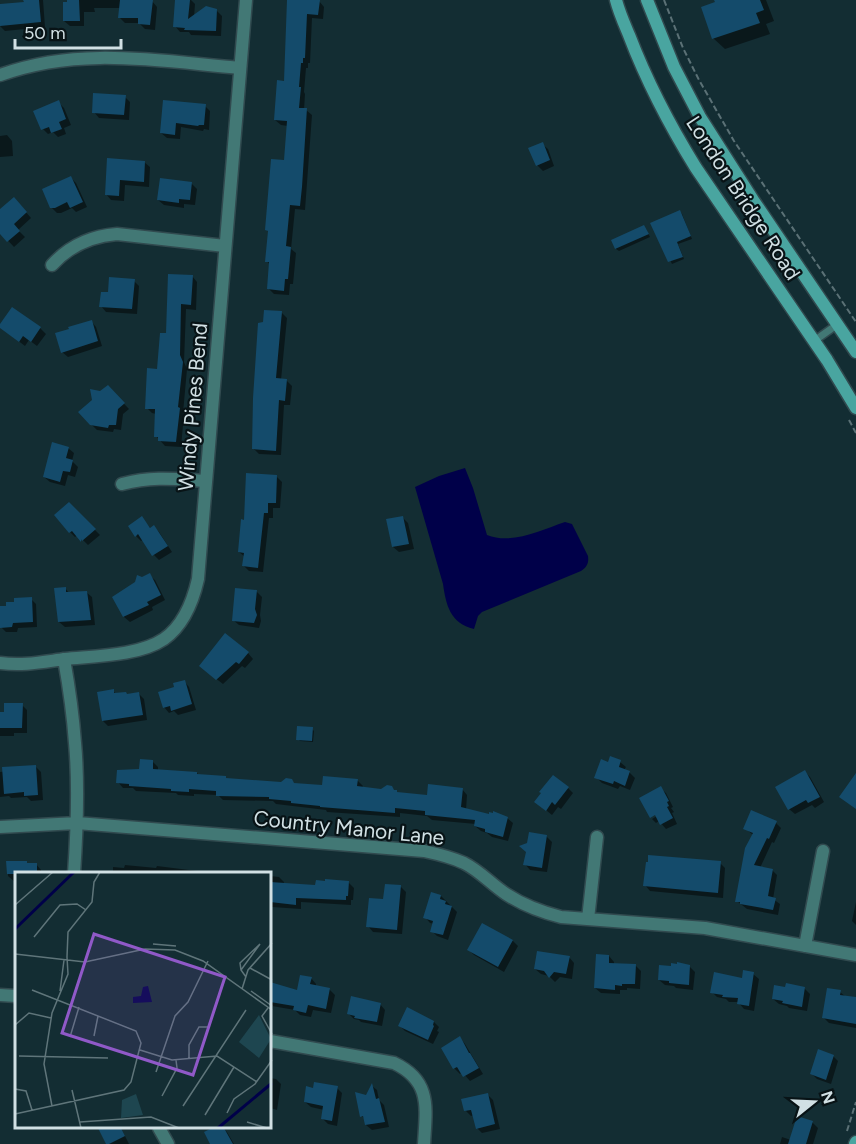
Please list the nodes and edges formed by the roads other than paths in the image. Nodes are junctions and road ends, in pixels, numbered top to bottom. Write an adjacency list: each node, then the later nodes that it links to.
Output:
1 (246, 0): 4 (street, Windy Pines Bend)
2 (616, 0): 9 (main road, London Bridge Road)
3 (647, 0): 8 (main road, London Bridge Road)
4 (240, 68): 5 (street); 6 (street, Windy Pines Bend)
5 (0, 75)
6 (225, 246): 7 (street); 12 (street, Windy Pines Bend)
7 (52, 265)
8 (838, 324): 9 (lane); 10 (main road, London Bridge Road)
9 (814, 341): 11 (main road, London Bridge Road)
10 (856, 352)
11 (856, 408)
12 (206, 481): 13 (street); 14 (street, Windy Pines Bend)
13 (122, 484)
14 (64, 659): 15 (street, Windy Pines Bend); 16 (street)
15 (0, 663)
16 (77, 823): 17 (street, Country Manor Lane); 20 (street); 21 (street, Country Manor Lane)
17 (0, 827)
18 (597, 837): 21 (street)
19 (823, 851): 22 (street)
20 (74, 872)
21 (588, 919): 22 (street, Country Manor Lane)
22 (805, 946): 23 (street, Country Manor Lane)
23 (856, 955)
24 (0, 995): 25 (street)
25 (15, 996)
26 (272, 1041): 29 (street)
27 (160, 1129): 28 (street)
28 (168, 1144)
29 (424, 1144)

